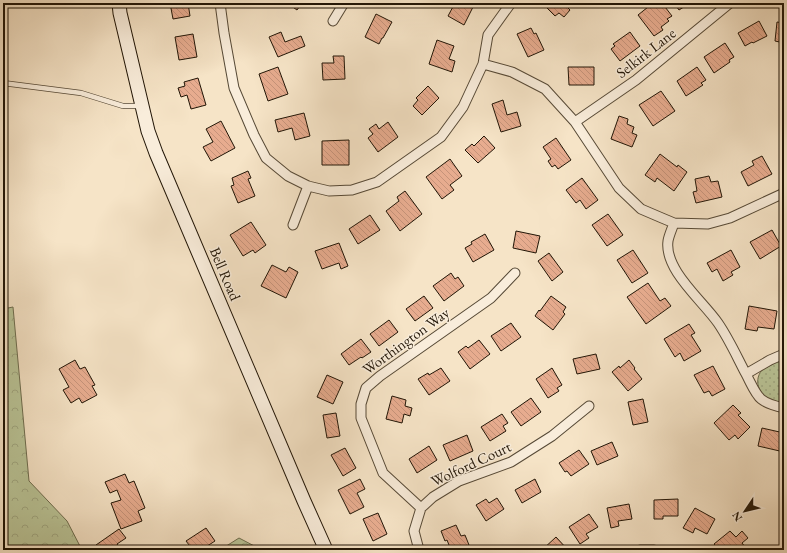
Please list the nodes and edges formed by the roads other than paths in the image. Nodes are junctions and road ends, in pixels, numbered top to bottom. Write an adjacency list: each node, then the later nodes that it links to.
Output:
1 (119, 3): 9 (street, Bell Road)
2 (220, 3): 11 (street)
3 (344, 3): 6 (street)
4 (511, 3): 7 (street)
5 (730, 3): 10 (street, Selkirk Lane)
6 (333, 21)
7 (483, 64): 10 (street); 11 (street)
8 (3, 83): 9 (lane)
9 (142, 106): 21 (street, Bell Road)
10 (575, 122): 13 (street)
11 (308, 186): 14 (street)
12 (784, 193): 13 (street)
13 (674, 223): 17 (street)
14 (293, 225)
15 (516, 273): 20 (street, Worthington Way)
16 (784, 354): 17 (street)
17 (746, 374): 19 (street)
18 (589, 406): 20 (street, Wolford Court)
19 (784, 408)
20 (420, 508): 22 (street)
21 (326, 550)
22 (419, 550)
23 (640, 550): 24 (street)
24 (654, 550)

